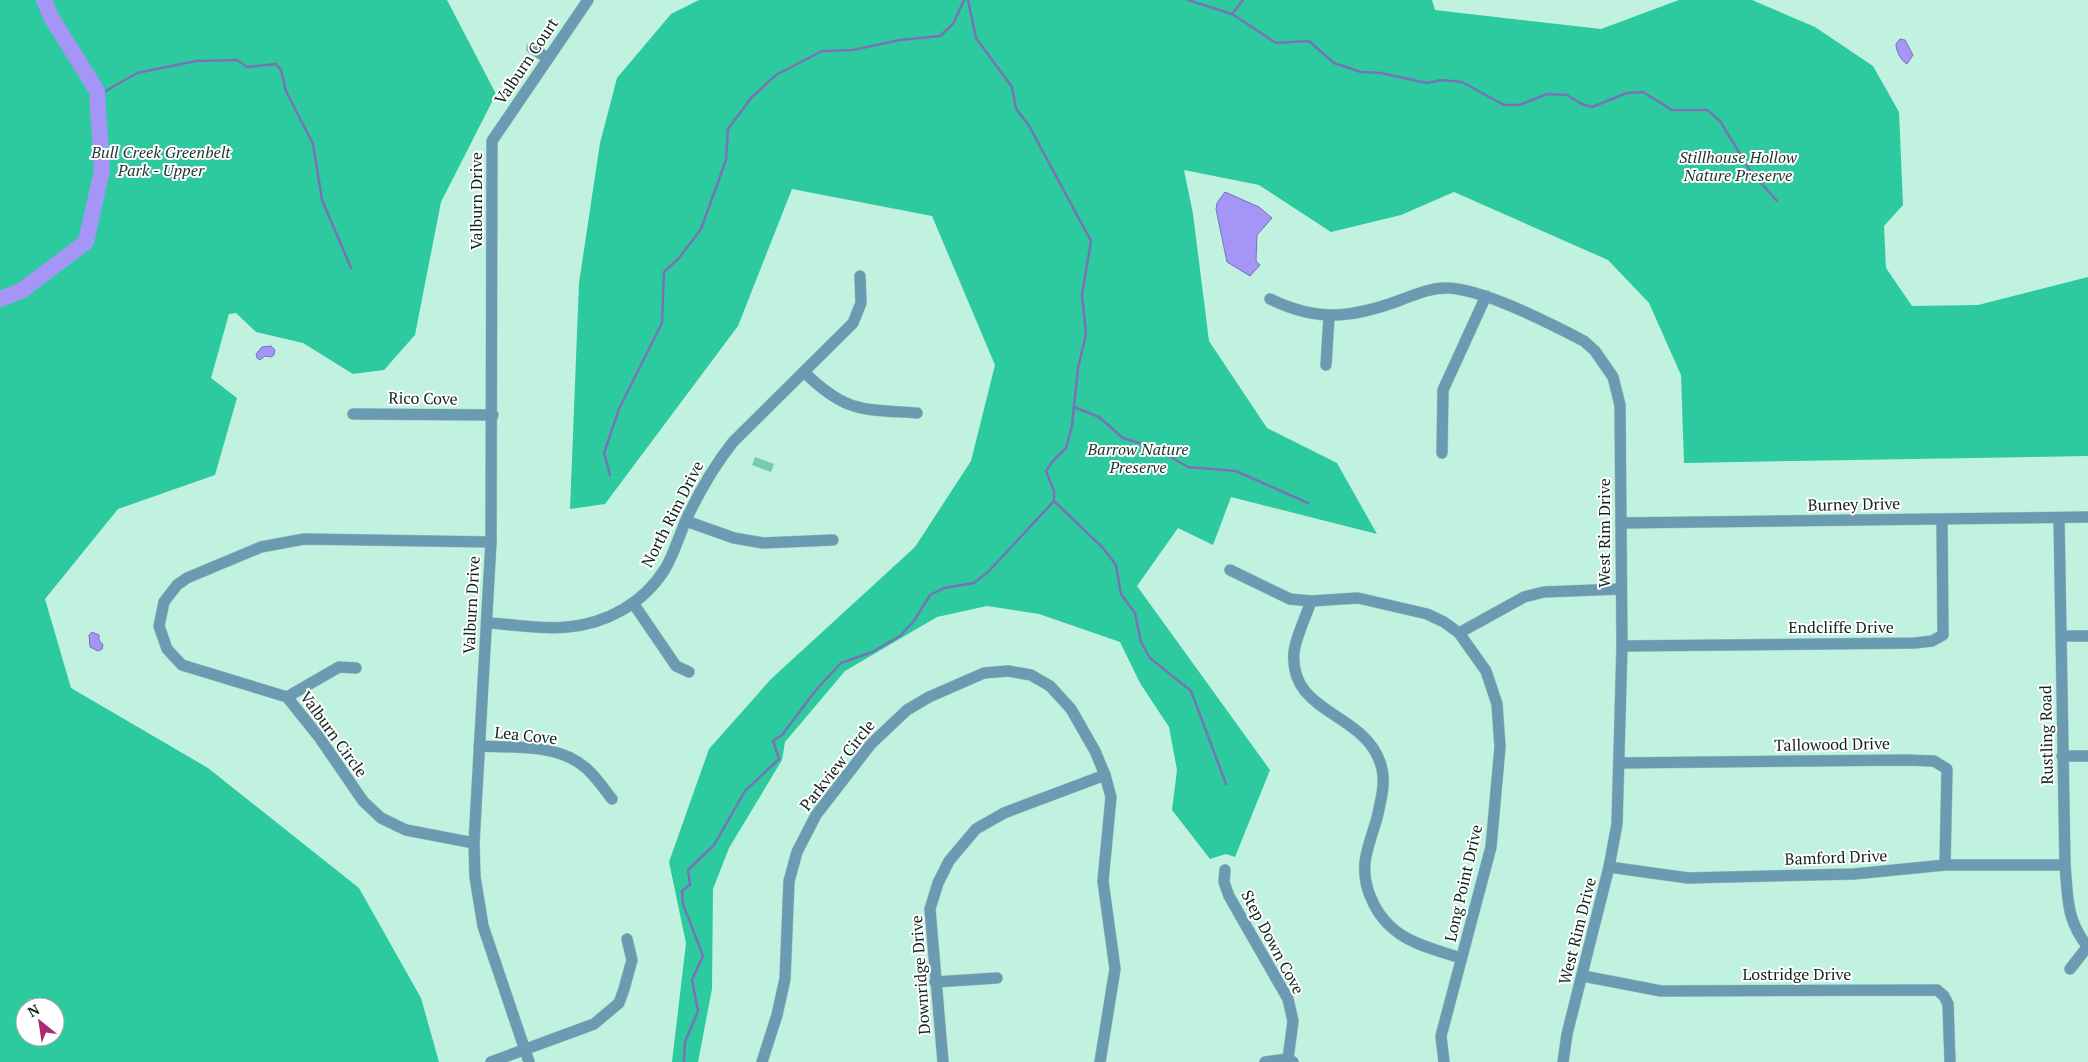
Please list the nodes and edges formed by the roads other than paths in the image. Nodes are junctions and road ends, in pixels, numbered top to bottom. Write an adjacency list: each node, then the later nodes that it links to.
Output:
1 (588, 0): 3 (street, Valburn Court)
2 (532, 48): 3 (street)
3 (547, 58): 4 (street, Valburn Court)
4 (492, 141): 13 (street, Valburn Drive)
5 (860, 276): 10 (street, North Rim Drive)
6 (1486, 296): 8 (street, West Rim Drive); 14 (street); 19 (street, West Rim Drive)
7 (1270, 299): 8 (street, West Rim Drive)
8 (1329, 316): 9 (street)
9 (1326, 365)
10 (804, 372): 12 (street); 18 (street, North Rim Drive)
11 (353, 414): 13 (street, Rico Cove)
12 (917, 414)
13 (493, 416): 21 (street, Valburn Drive)
14 (1442, 453)
15 (2088, 517): 16 (street, Burney Drive)
16 (2059, 518): 17 (street, Burney Drive); 28 (street, Rustling Road)
17 (1942, 520): 19 (street, Burney Drive); 30 (street, Endcliffe Drive)
18 (686, 521): 20 (street); 25 (street, North Rim Drive)
19 (1621, 523): 23 (street, West Rim Drive)
20 (833, 540)
21 (491, 542): 26 (street, Valburn Drive); 33 (street, Valburn Circle)
22 (1230, 570): 24 (street, Long Point Drive)
23 (1621, 589): 27 (street); 30 (street, West Rim Drive)
24 (1311, 602): 27 (street, Long Point Drive); 47 (street)
25 (633, 603): 26 (street, North Rim Drive); 32 (street)
26 (487, 623): 34 (street, Valburn Drive)
27 (1459, 633): 47 (street, Long Point Drive)
28 (2062, 636): 29 (street); 35 (street, Rustling Road)
29 (2088, 636)
30 (1622, 646): 37 (street, West Rim Drive)
31 (356, 668): 33 (street)
32 (689, 672)
33 (287, 697): 40 (street, Valburn Circle)
34 (479, 746): 39 (street, Lea Cove); 40 (street, Valburn Drive)
35 (2062, 756): 36 (street); 42 (street, Rustling Road)
36 (2088, 756)
37 (1619, 763): 41 (street, Tallowood Drive); 43 (street, West Rim Drive)
38 (1106, 775): 51 (street, Downridge Drive); 56 (street, Parkview Circle); 58 (street, Parkview Circle)
39 (612, 799)
40 (474, 843): 52 (street, Valburn Drive)
41 (1945, 865): 42 (street, Bamford Drive); 43 (street, Bamford Drive)
42 (2065, 865): 46 (street, Rustling Road)
43 (1609, 867): 49 (street, West Rim Drive)
44 (1225, 870): 53 (street, Step Down Cove)
45 (627, 939): 52 (street)
46 (2088, 946): 48 (street)
47 (1462, 958): 60 (street, Long Point Drive)
48 (2070, 969)
49 (1583, 976): 61 (street, West Rim Drive); 62 (street, Lostridge Drive)
50 (997, 978): 51 (street)
51 (935, 982): 57 (street, Downridge Drive)
52 (525, 1050): 54 (street); 55 (street, Valburn Drive)
53 (1290, 1061): 59 (street)
54 (491, 1062)
55 (530, 1062)
56 (762, 1062)
57 (943, 1062)
58 (1100, 1062)
59 (1264, 1062)
60 (1444, 1062)
61 (1563, 1062)
62 (1950, 1062)

